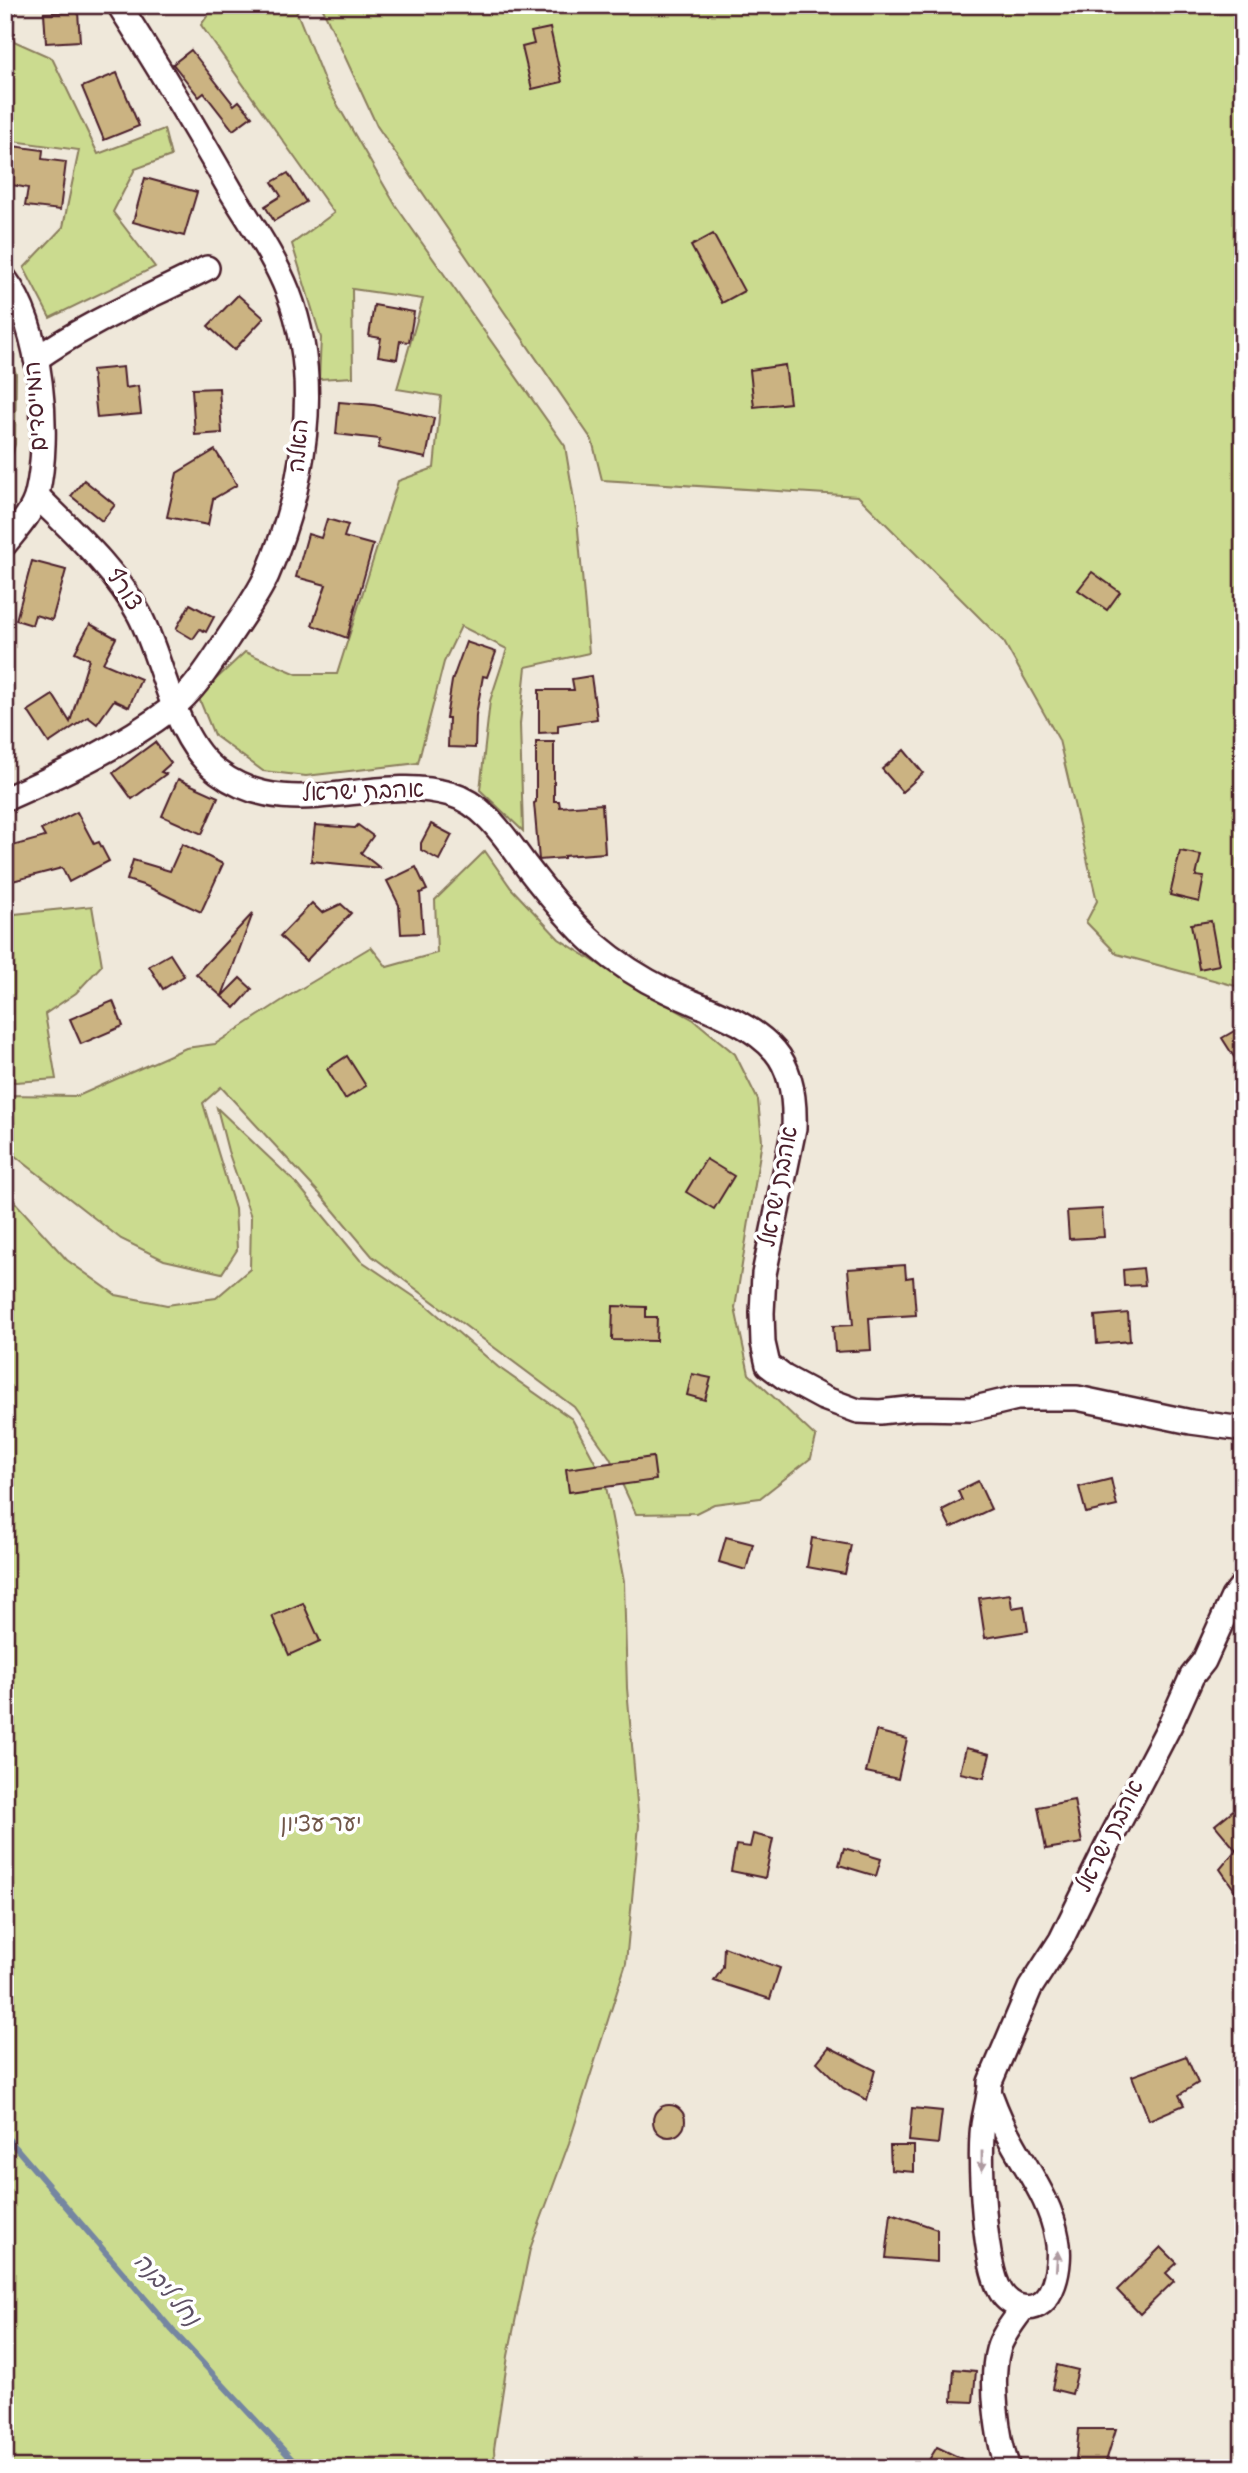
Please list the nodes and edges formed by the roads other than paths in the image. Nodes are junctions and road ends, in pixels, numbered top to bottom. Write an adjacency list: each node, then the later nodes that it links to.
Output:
1 (119, 5): 7 (street, האלה)
2 (207, 268): 4 (street)
3 (5, 279): 4 (street, המייסדים)
4 (36, 359): 5 (street, המייסדים)
5 (37, 496): 6 (street); 7 (street, צורף)
6 (5, 544)
7 (173, 707): 8 (street, האלה); 9 (street, אהבת ישראל)
8 (5, 799)
9 (1243, 1430)
10 (1243, 1584): 11 (street, אהבת ישראל)
11 (990, 2094): 12 (street, אהבת ישראל, one-way to 12); 12 (street, one-way to 11)
12 (1023, 2308): 13 (street)
13 (1007, 2468)

